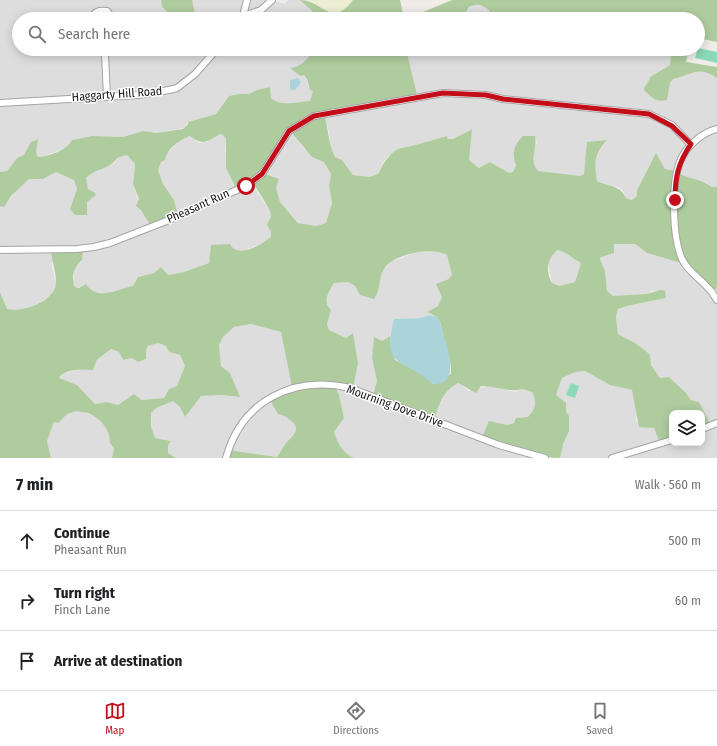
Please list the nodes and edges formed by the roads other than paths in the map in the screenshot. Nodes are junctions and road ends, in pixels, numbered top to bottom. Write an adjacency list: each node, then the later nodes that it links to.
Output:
1 (247, 0): 5 (street)
2 (272, 0): 6 (street)
3 (96, 12): 4 (street)
4 (108, 12)
5 (244, 12)
6 (256, 12)
7 (105, 56): 9 (street)
8 (212, 56): 9 (street, Haggarty Hill Road)
9 (107, 96): 10 (street, Haggarty Hill Road)
10 (0, 102)
11 (717, 128): 12 (street)
12 (691, 144): 13 (street, Pheasant Run); 14 (street)
13 (0, 250)
14 (717, 300)
15 (717, 423): 16 (street)
16 (705, 428)
17 (669, 441): 20 (street)
18 (226, 458): 19 (street, Mourning Dove Drive)
19 (545, 458)
20 (612, 458)

